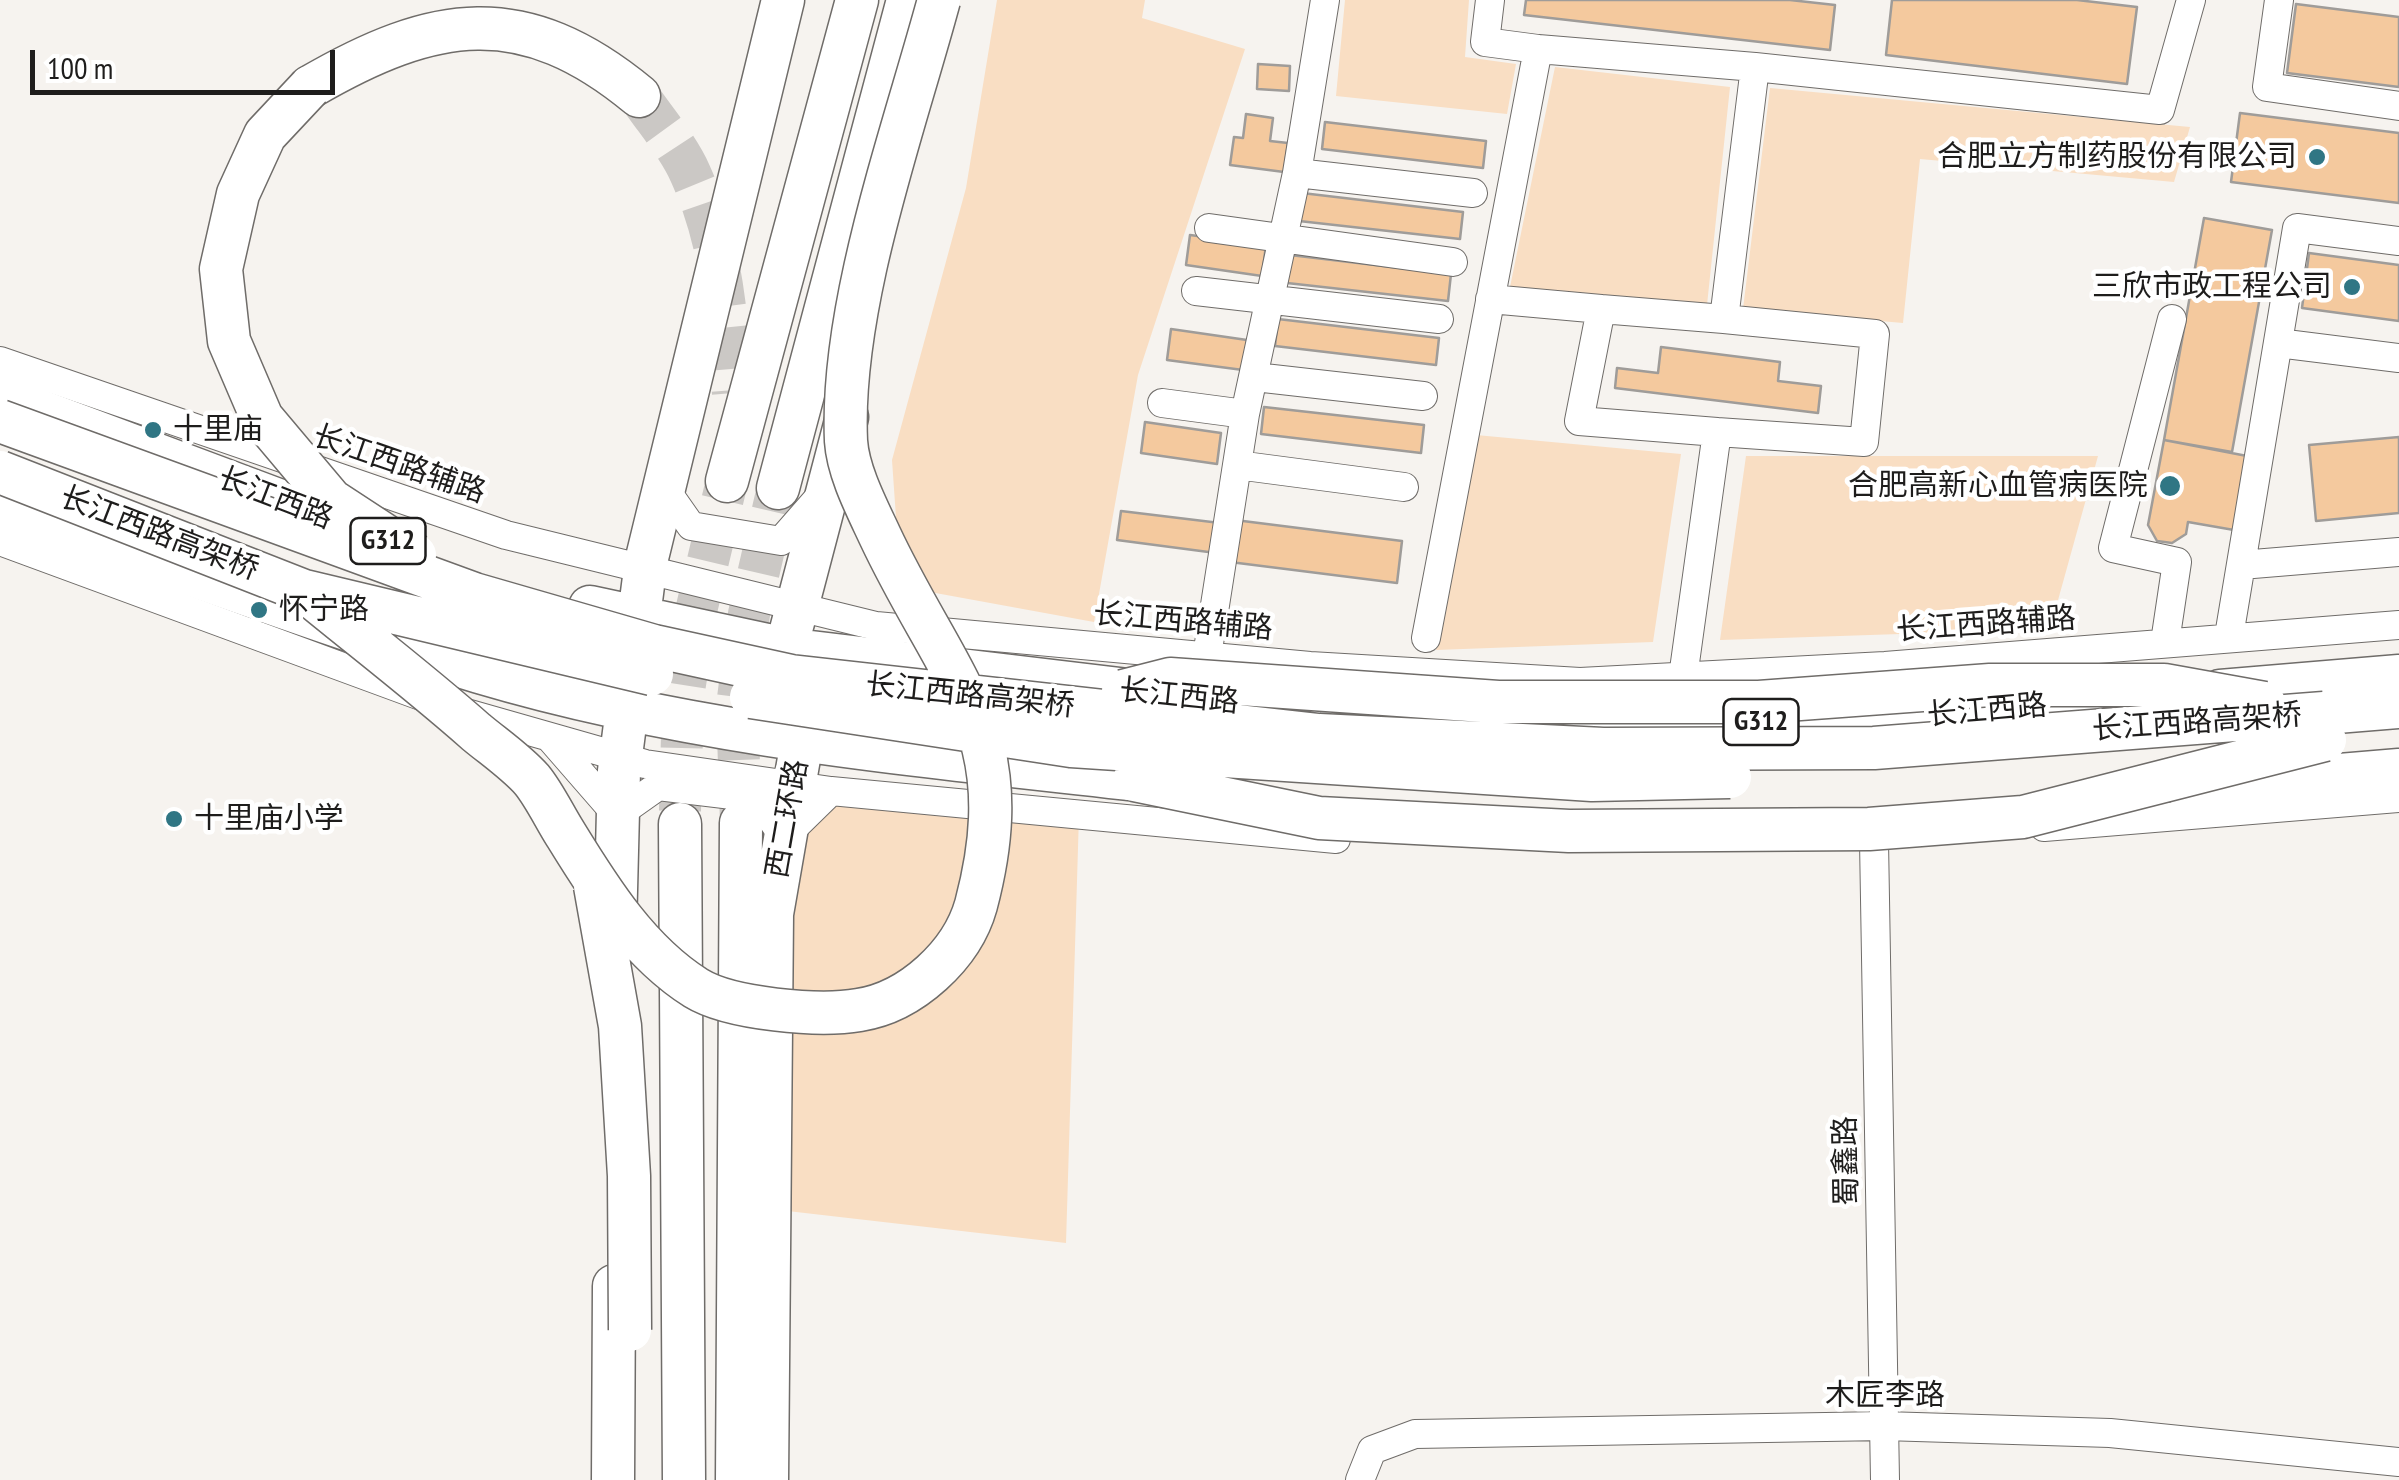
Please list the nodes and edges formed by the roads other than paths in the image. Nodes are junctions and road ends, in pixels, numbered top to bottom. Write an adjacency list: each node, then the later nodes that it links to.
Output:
1 (783, 0): 40 (highway)
2 (857, 0): 31 (highway)
3 (908, 0): 42 (highway)
4 (939, 0): 78 (highway, bridge)
5 (954, 0): 43 (highway, 西二环路)
6 (1325, 0): 14 (street)
7 (1490, 0): 10 (street)
8 (2191, 0): 11 (street)
9 (2279, 0): 13 (street)
10 (1538, 49): 11 (street); 21 (street)
11 (1755, 67): 25 (street)
12 (638, 96): 50 (highway, bridge)
13 (2399, 106)
14 (1296, 173): 15 (street); 17 (street)
15 (1472, 192)
16 (1209, 228): 17 (street)
17 (1283, 241): 19 (street); 22 (street)
18 (2399, 241): 27 (street)
19 (1453, 262)
20 (1196, 291): 22 (street)
21 (1490, 299): 23 (street); 55 (street)
22 (1271, 300): 24 (street); 30 (street)
23 (1601, 310): 25 (street); 37 (street)
24 (1439, 319)
25 (1724, 319): 37 (street)
26 (2172, 319): 56 (street)
27 (2278, 342): 28 (street); 47 (street)
28 (2399, 358)
29 (0, 361): 48 (street, 长江西路辅路)
30 (1254, 376): 33 (street); 35 (street)
31 (732, 393)
32 (0, 396): 52 (highway, 长江西路 / G312)
33 (1423, 396)
34 (1162, 403): 35 (street)
35 (1245, 414): 38 (street)
36 (0, 421): 50 (highway, 长江西路高架桥, bridge)
37 (1717, 432): 60 (street)
38 (1237, 465): 41 (street); 58 (street)
39 (0, 472): 49 (highway, 长江西路高架桥, bridge)
40 (663, 486): 43 (street); 48 (highway)
41 (1404, 487)
42 (778, 488)
43 (827, 488): 51 (highway, 西二环路)
44 (0, 508): 62 (highway)
45 (0, 541): 66 (street)
46 (2399, 552): 47 (street)
47 (2241, 565): 54 (street)
48 (644, 572): 51 (street, 长江西路辅路); 52 (highway)
49 (304, 590): 64 (highway, 长江西路高架桥, bridge); 78 (highway, bridge)
50 (474, 594): 64 (highway, 长江西路高架桥, bridge)
51 (795, 607): 57 (highway, 西二环路); 58 (street, 长江西路辅路)
52 (636, 620): 57 (highway, 长江西路 / G312); 62 (highway)
53 (2399, 625): 54 (street, 长江西路辅路)
54 (2230, 636): 56 (street, 长江西路辅路)
55 (1426, 638)
56 (2165, 642): 60 (street, 长江西路辅路)
57 (786, 649): 61 (highway, 长江西路 / G312); 67 (highway, 西二环路)
58 (1207, 656): 60 (street, 长江西路辅路)
59 (2399, 676): 61 (highway, 长江西路 / G312)
60 (1683, 677)
61 (1123, 692): 64 (highway, bridge)
62 (626, 707): 67 (highway); 68 (highway)
63 (2399, 707): 64 (highway, 长江西路高架桥)
64 (2324, 727): 65 (highway, 长江西路高架桥); 70 (highway, bridge)
65 (2399, 735)
66 (550, 738): 68 (street); 73 (street)
67 (802, 741): 70 (highway); 71 (highway, 西二环路)
68 (620, 757): 71 (street); 73 (highway)
69 (2399, 770): 70 (highway)
70 (1134, 780)
71 (811, 788): 76 (highway, 西二环路); 77 (street)
72 (2399, 798): 77 (street)
73 (618, 815): 76 (street); 81 (highway)
74 (680, 824): 83 (highway)
75 (742, 824): 84 (highway, 西二环路)
76 (784, 838): 85 (highway, 西二环路)
77 (1874, 841): 79 (street, 蜀鑫路)
78 (594, 881): 82 (highway, bridge)
79 (1884, 1426): 80 (street, 木匠李路); 86 (street, 木匠李路); 87 (street, 蜀鑫路)
80 (2399, 1462)
81 (613, 1480)
82 (636, 1480)
83 (684, 1480)
84 (737, 1480)
85 (768, 1480)
86 (1360, 1480)
87 (1885, 1480)

